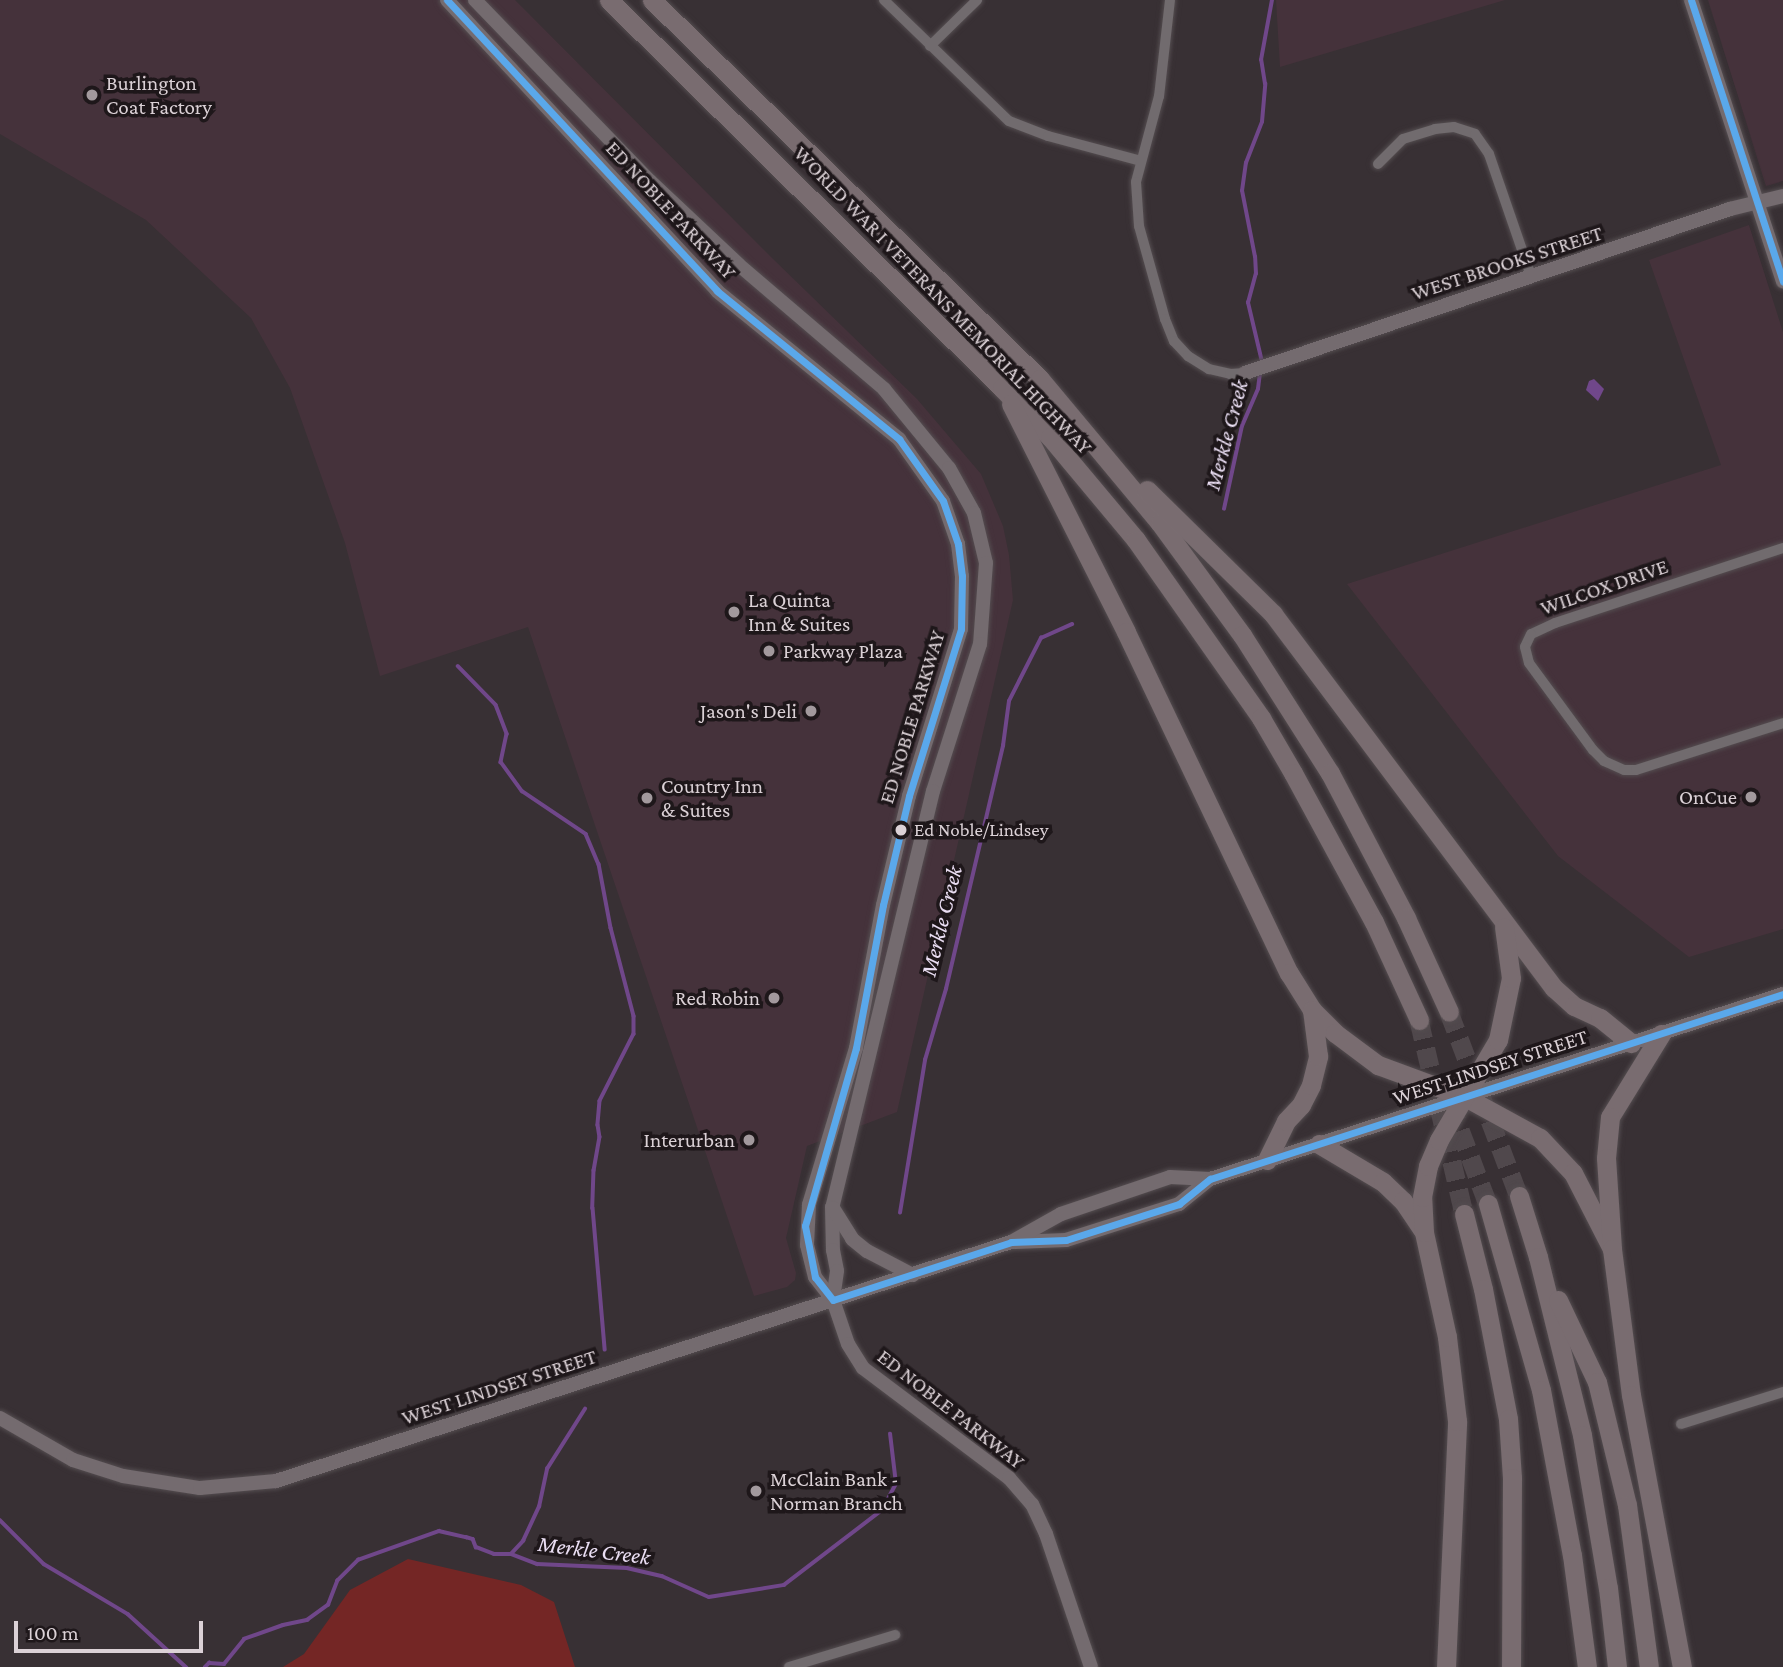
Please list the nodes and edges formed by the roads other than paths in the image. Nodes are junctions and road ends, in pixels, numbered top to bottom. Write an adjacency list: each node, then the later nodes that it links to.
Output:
1 (447, 0): 41 (main road, ED NOBLE PARKWAY)
2 (475, 0): 34 (main road, ED NOBLE PARKWAY)
3 (609, 0): 17 (highway, WORLD WAR I VETERANS MEMORIAL HIGHWAY)
4 (652, 0): 18 (highway, WORLD WAR I VETERANS MEMORIAL HIGHWAY)
5 (884, 0): 9 (street)
6 (977, 0): 9 (street)
7 (1170, 0): 10 (street)
8 (1691, 0): 13 (main road)
9 (930, 46): 10 (street)
10 (1141, 161): 16 (street)
11 (1378, 164): 14 (street)
12 (1783, 196): 13 (main road, WEST BROOKS STREET)
13 (1757, 202): 14 (main road, WEST BROOKS STREET); 15 (main road)
14 (1531, 276): 16 (main road, WEST BROOKS STREET)
15 (1783, 281)
16 (1245, 373)
17 (1002, 388): 23 (highway); 25 (highway, WORLD WAR I VETERANS MEMORIAL HIGHWAY)
18 (1072, 416): 21 (highway); 24 (highway, WORLD WAR I VETERANS MEMORIAL HIGHWAY)
19 (1783, 548): 20 (street, WILCOX DRIVE)
20 (1783, 723)
21 (1503, 922): 27 (highway); 28 (highway)
22 (1783, 994): 26 (main road, WEST LINDSEY STREET)
23 (1312, 1010): 28 (highway); 30 (highway)
24 (1449, 1012)
25 (1419, 1020)
26 (1661, 1034): 27 (main road, WEST LINDSEY STREET); 38 (highway)
27 (1631, 1043): 28 (main road, WEST LINDSEY STREET)
28 (1465, 1097): 29 (main road, WEST LINDSEY STREET); 36 (highway); 38 (highway)
29 (1319, 1144): 30 (main road, WEST LINDSEY STREET); 36 (highway)
30 (1267, 1160): 31 (main road, WEST LINDSEY STREET)
31 (1210, 1179): 37 (main road, WEST LINDSEY STREET); 37 (main road, WEST LINDSEY STREET)
32 (1519, 1196): 39 (highway)
33 (1489, 1204): 50 (highway)
34 (832, 1207): 40 (main road); 41 (main road, ED NOBLE PARKWAY)
35 (1464, 1213): 49 (highway)
36 (1424, 1233): 48 (highway)
37 (1011, 1242): 40 (main road, WEST LINDSEY STREET)
38 (1612, 1250): 53 (highway)
39 (1538, 1257): 51 (highway); 52 (highway)
40 (913, 1275): 41 (main road, WEST LINDSEY STREET)
41 (833, 1300): 43 (main road, WEST LINDSEY STREET); 47 (main road, ED NOBLE PARKWAY)
42 (1783, 1392): 44 (street)
43 (0, 1418)
44 (1681, 1424)
45 (895, 1635): 46 (street)
46 (789, 1667)
47 (1091, 1667)
48 (1446, 1667)
49 (1511, 1667)
50 (1587, 1667)
51 (1617, 1667)
52 (1649, 1667)
53 (1682, 1667)

